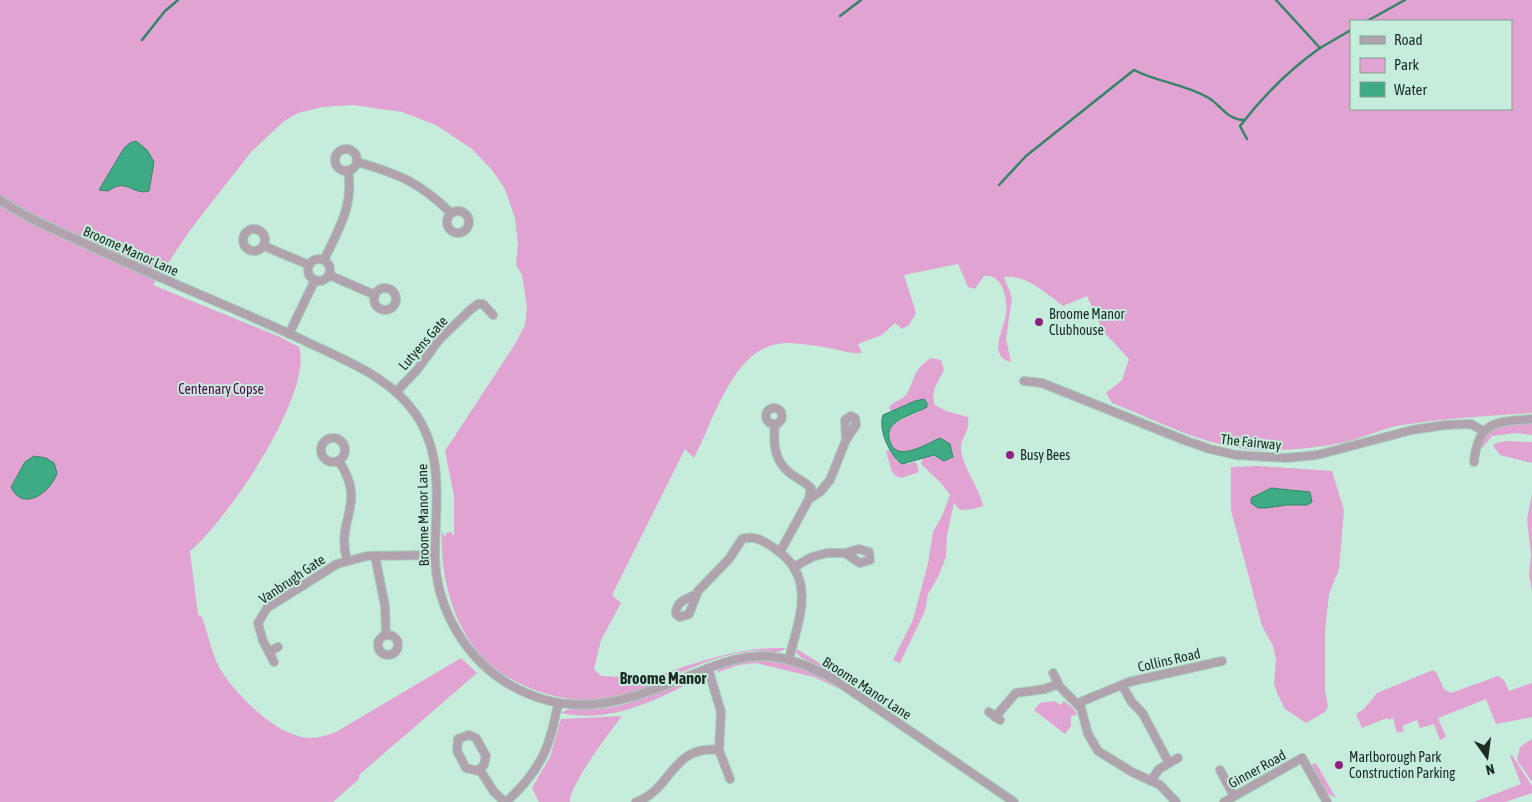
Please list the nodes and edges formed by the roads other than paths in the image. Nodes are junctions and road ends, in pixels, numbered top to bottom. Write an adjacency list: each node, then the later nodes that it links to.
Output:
1 (357, 162): 2 (street); 2 (street); 4 (street)
2 (348, 170): 6 (street)
3 (0, 200): 12 (street, Broome Manor Lane)
4 (451, 213)
5 (264, 246): 7 (street)
6 (324, 260): 7 (street); 8 (street)
7 (309, 265): 9 (street)
8 (329, 275): 9 (street); 10 (street)
9 (315, 280): 12 (street)
10 (376, 295)
11 (493, 315): 14 (street, Lutyens Gate)
12 (290, 334): 14 (street, Broome Manor Lane)
13 (1024, 381): 17 (street, The Fairway)
14 (396, 392): 24 (street, Broome Manor Lane)
15 (1532, 419): 17 (street)
16 (775, 424): 21 (street)
17 (1483, 432): 20 (street)
18 (846, 440): 21 (street)
19 (338, 461): 26 (street, Vanbrugh Gate)
20 (1474, 462)
21 (809, 499): 22 (street)
22 (780, 552): 27 (street); 28 (street)
23 (845, 553): 27 (street)
24 (435, 555): 25 (street, Vanbrugh Gate); 39 (street, Broome Manor Lane)
25 (375, 556): 26 (street, Vanbrugh Gate); 29 (street)
26 (347, 560): 31 (street, Vanbrugh Gate)
27 (794, 567): 32 (street)
28 (695, 595)
29 (386, 635)
30 (278, 647): 31 (street)
31 (268, 652): 34 (street, Vanbrugh Gate)
32 (789, 659): 35 (street, Broome Manor Lane); 52 (street, Broome Manor Lane)
33 (1222, 661): 38 (street, Collins Road)
34 (274, 662)
35 (708, 668): 39 (street, Broome Manor Lane); 42 (street)
36 (1054, 673): 37 (street)
37 (1058, 684): 40 (street); 41 (street)
38 (1122, 684): 40 (street, Collins Road); 44 (street, Collins Road)
39 (559, 703): 50 (street)
40 (1078, 703): 48 (street)
41 (995, 717)
42 (719, 750): 47 (street); 51 (street)
43 (1178, 758): 44 (street)
44 (1169, 763): 48 (street)
45 (480, 770): 45 (street); 50 (street)
46 (1220, 770): 49 (street)
47 (730, 779)
48 (1151, 781): 53 (street)
49 (1234, 796): 54 (street, Ginner Road); 55 (street, Ginner Road)
50 (506, 802)
51 (636, 802)
52 (1014, 802)
53 (1176, 802)
54 (1224, 802)
55 (1327, 802)

